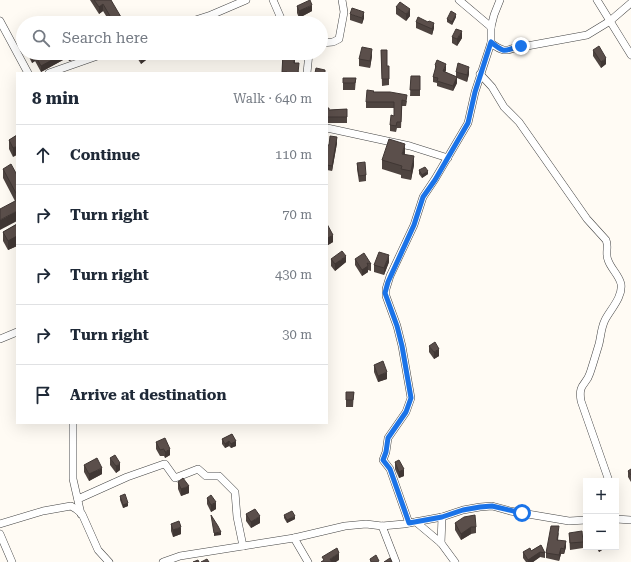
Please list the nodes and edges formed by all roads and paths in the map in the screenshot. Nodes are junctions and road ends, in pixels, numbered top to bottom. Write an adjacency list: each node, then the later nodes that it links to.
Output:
1 (246, 0): 8 (street)
2 (273, 0): 9 (street)
3 (342, 0): 13 (street)
4 (459, 0): 12 (street)
5 (500, 0): 12 (street)
6 (597, 0): 11 (street)
7 (631, 3): 11 (street)
8 (208, 16)
9 (280, 16)
10 (0, 21): 15 (street)
11 (610, 21): 14 (street); 16 (street)
12 (491, 27): 14 (street)
13 (328, 42)
14 (491, 42): 23 (street)
15 (16, 51)
16 (631, 55)
17 (21, 60): 20 (street)
18 (86, 60): 21 (street)
19 (308, 60): 22 (street)
20 (27, 72)
21 (52, 72)
22 (307, 72)
23 (480, 74): 25 (street); 29 (street)
24 (328, 128): 25 (street)
25 (448, 158): 36 (street)
26 (16, 332): 27 (street)
27 (0, 339)
28 (73, 424): 30 (street)
29 (608, 478)
30 (78, 499): 31 (street); 42 (street)
31 (82, 514): 37 (street); 44 (street)
32 (442, 517): 35 (street); 36 (street); 41 (street)
33 (619, 519): 34 (street)
34 (631, 520)
35 (583, 521)
36 (412, 523): 38 (street); 41 (street)
37 (0, 524)
38 (382, 526): 40 (street); 47 (street)
39 (0, 534): 43 (street)
40 (294, 538): 42 (street); 46 (street)
41 (441, 543): 48 (street)
42 (243, 546): 45 (street)
43 (12, 562)
44 (109, 562)
45 (163, 562)
46 (308, 562)
47 (396, 562)
48 (455, 562)

